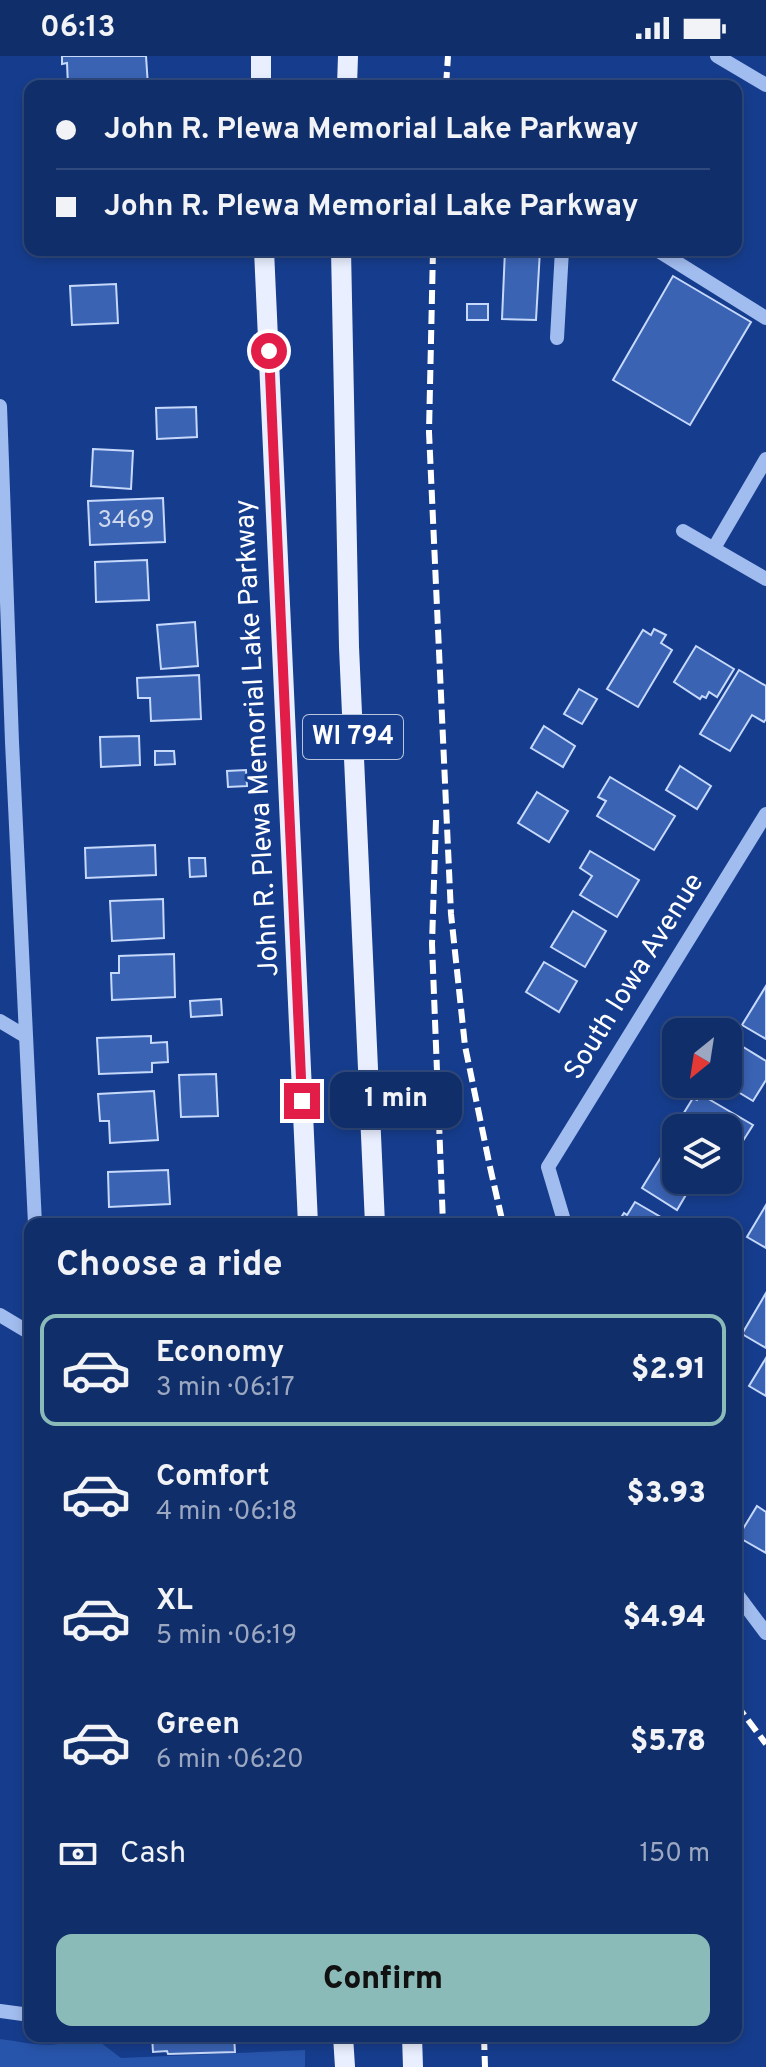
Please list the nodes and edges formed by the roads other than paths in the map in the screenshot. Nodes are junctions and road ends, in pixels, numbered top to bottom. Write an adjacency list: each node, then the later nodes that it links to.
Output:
1 (261, 56): 4 (main road)
2 (348, 56): 5 (main road)
3 (717, 56): 6 (street)
4 (261, 80)
5 (347, 80)
6 (766, 85)
7 (264, 256): 24 (main road, John R. Plewa Memorial Lake Parkway / WI 794)
8 (341, 256): 25 (main road, WI 794)
9 (562, 256): 12 (street)
10 (667, 256): 11 (street)
11 (766, 318)
12 (557, 338)
13 (0, 406): 14 (street)
14 (0, 425): 19 (street)
15 (766, 459): 17 (street)
16 (683, 531): 17 (street)
17 (714, 548): 18 (street)
18 (766, 579)
19 (6, 722): 22 (street)
20 (766, 814): 26 (street, South Iowa Avenue)
21 (0, 1021): 22 (street)
22 (25, 1036): 23 (street)
23 (35, 1218)
24 (308, 1218)
25 (375, 1218)
26 (563, 1218)
27 (0, 1315): 28 (street)
28 (24, 1329)
29 (742, 1601): 30 (street)
30 (766, 1633)
31 (0, 2011): 32 (street)
32 (24, 2014)
33 (343, 2042): 35 (main road)
34 (412, 2042): 36 (main road)
35 (345, 2067)
36 (413, 2067)

